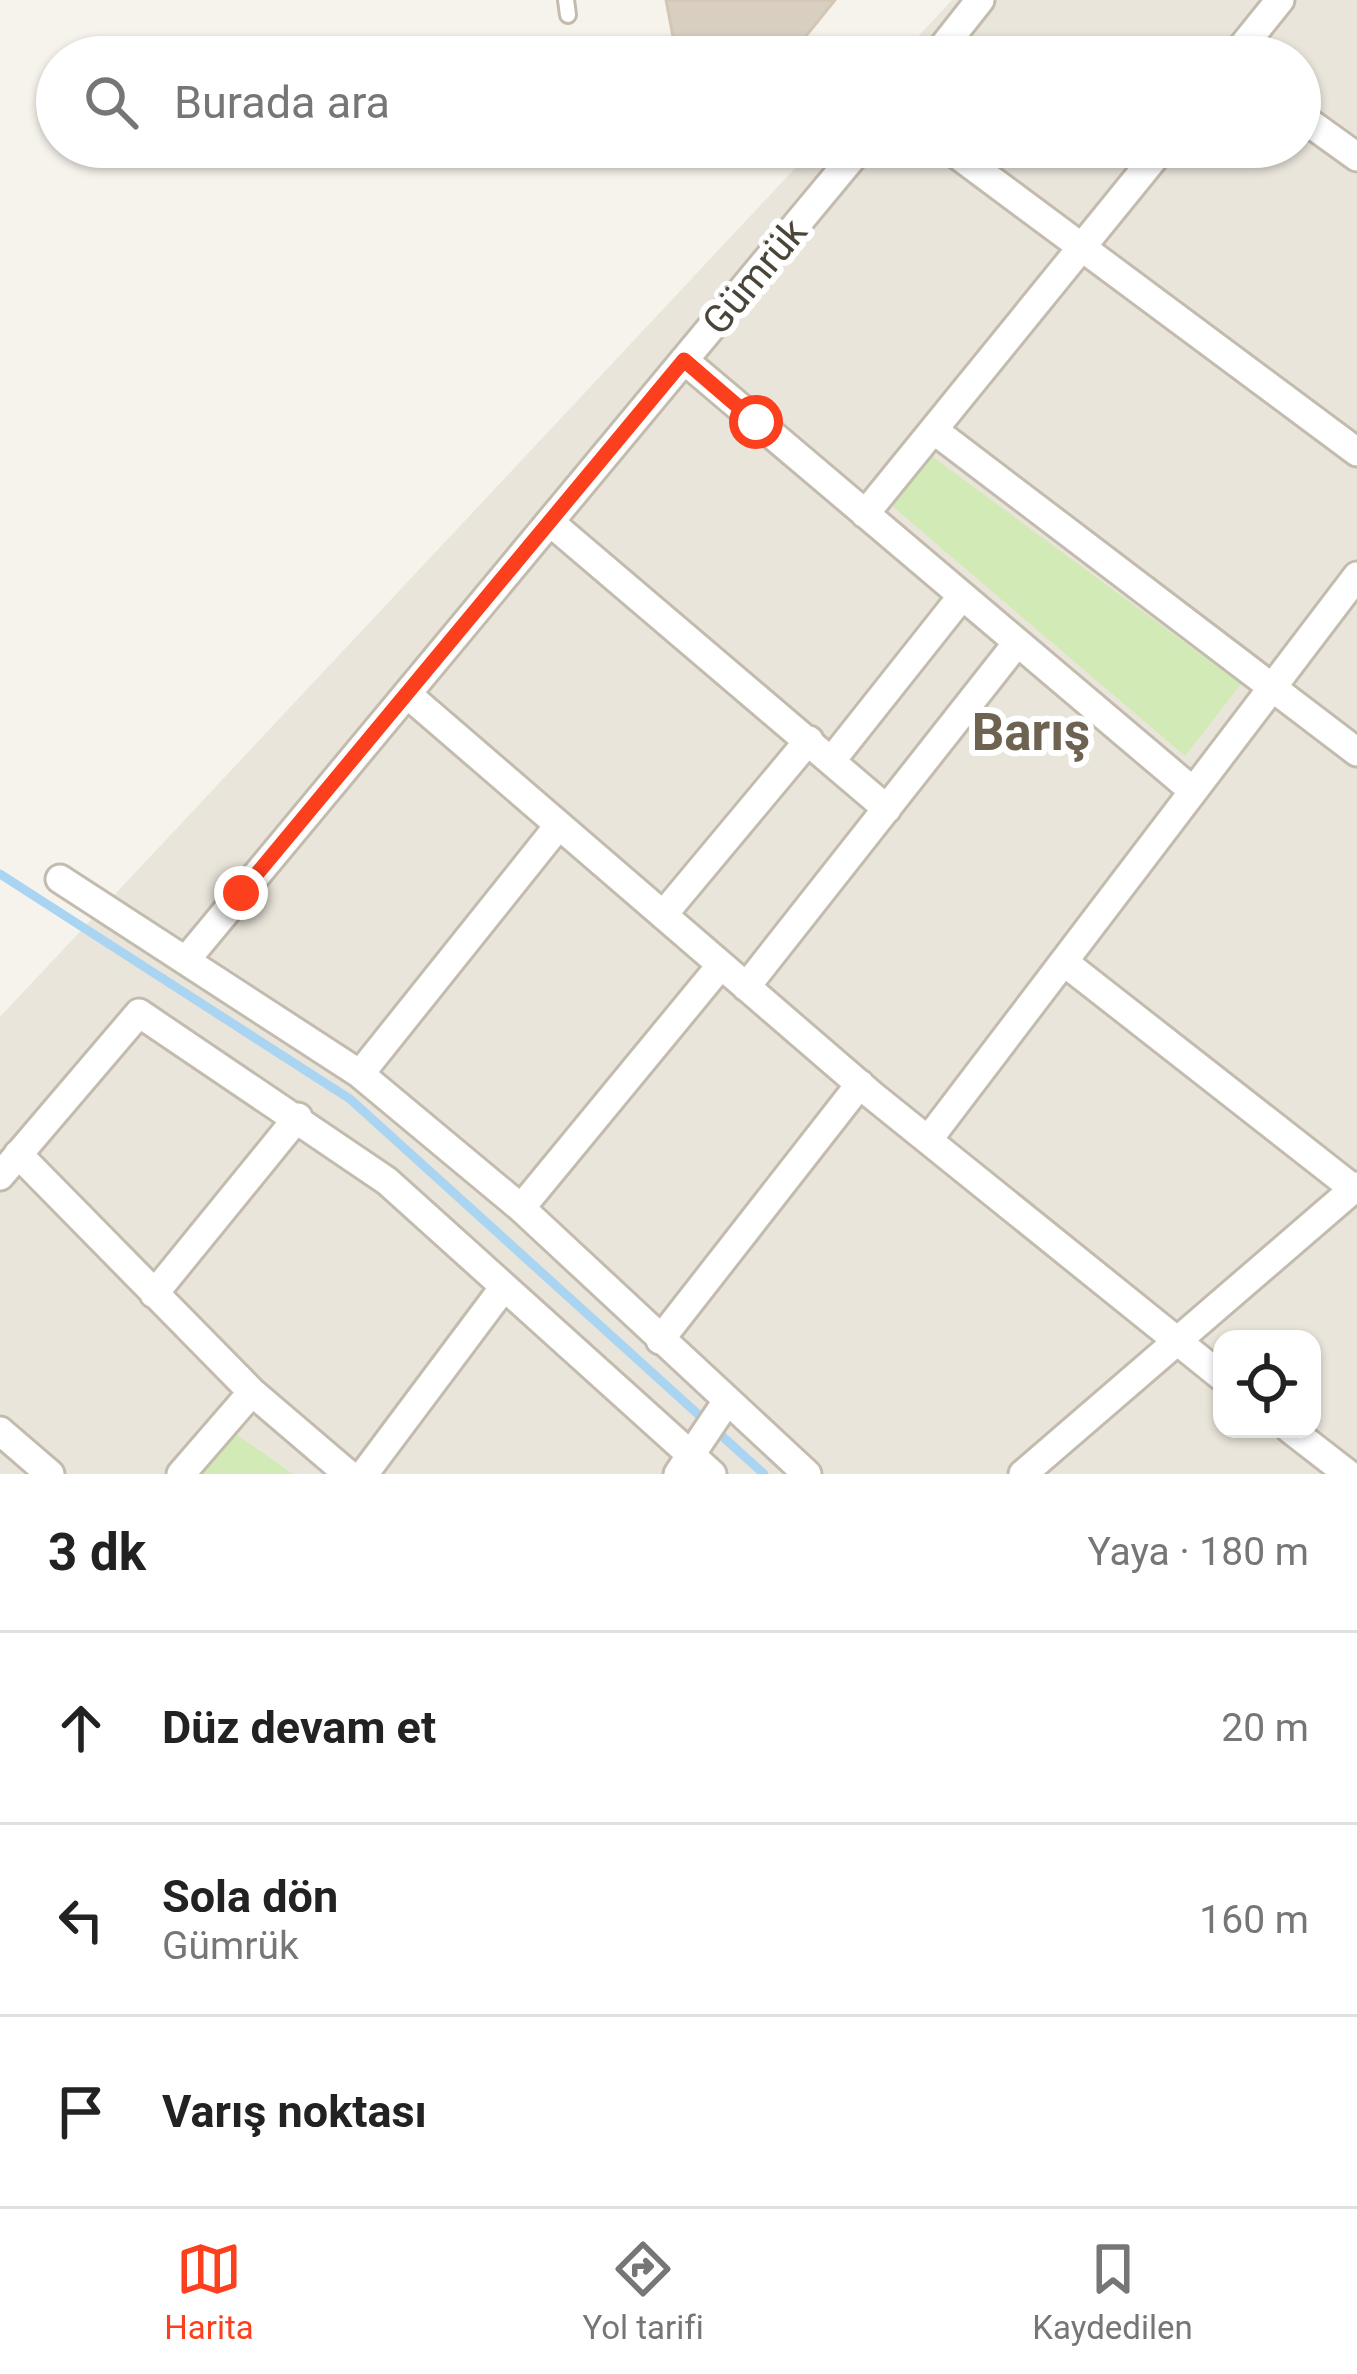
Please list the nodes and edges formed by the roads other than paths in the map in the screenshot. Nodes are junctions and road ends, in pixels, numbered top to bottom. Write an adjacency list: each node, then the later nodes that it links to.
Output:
1 (980, 0): 3 (street)
2 (1280, 0): 4 (street)
3 (951, 36)
4 (1251, 36)
5 (1321, 131): 6 (street)
6 (1357, 157)
7 (844, 168): 11 (street, Gümrük)
8 (975, 168): 10 (street)
9 (1146, 168): 10 (street)
10 (1083, 248): 12 (street); 13 (street)
11 (684, 360): 14 (street); 15 (street, Gümrük)
12 (935, 431): 14 (street); 19 (street)
13 (1357, 452)
14 (865, 514): 17 (street)
15 (550, 522): 20 (street, Gümrük); 21 (street)
16 (1357, 576): 19 (street)
17 (962, 596): 18 (street); 23 (street)
18 (1017, 643): 24 (street); 25 (street)
19 (1271, 690): 22 (street); 24 (street)
20 (407, 694): 26 (street); 29 (street, Gümrük)
21 (808, 740): 23 (street); 28 (street)
22 (1357, 752)
23 (832, 760): 25 (street)
24 (1193, 791): 30 (street)
25 (886, 809): 32 (street)
26 (559, 825): 28 (street); 33 (street)
27 (60, 879): 29 (street)
28 (663, 915): 31 (street)
29 (186, 960): 33 (street)
30 (1064, 962): 36 (street); 38 (street)
31 (721, 964): 32 (street); 39 (street)
32 (746, 987): 34 (street)
33 (360, 1074): 39 (street)
34 (860, 1084): 36 (street); 42 (street)
35 (298, 1117): 37 (street); 40 (street); 41 (street)
36 (928, 1140): 43 (street)
37 (9, 1165): 41 (street)
38 (1355, 1188): 43 (street)
39 (521, 1208): 42 (street)
40 (505, 1287): 47 (street); 53 (street)
41 (154, 1294): 45 (street)
42 (660, 1340): 47 (street)
43 (1176, 1342): 44 (street); 56 (street)
44 (1213, 1370)
45 (252, 1392): 51 (street); 52 (street)
46 (0, 1431): 50 (street)
47 (703, 1436): 54 (street); 55 (street)
48 (1303, 1438): 49 (street)
49 (1344, 1467)
50 (50, 1474)
51 (182, 1474)
52 (348, 1474)
53 (364, 1474)
54 (712, 1474)
55 (807, 1474)
56 (1023, 1474)

